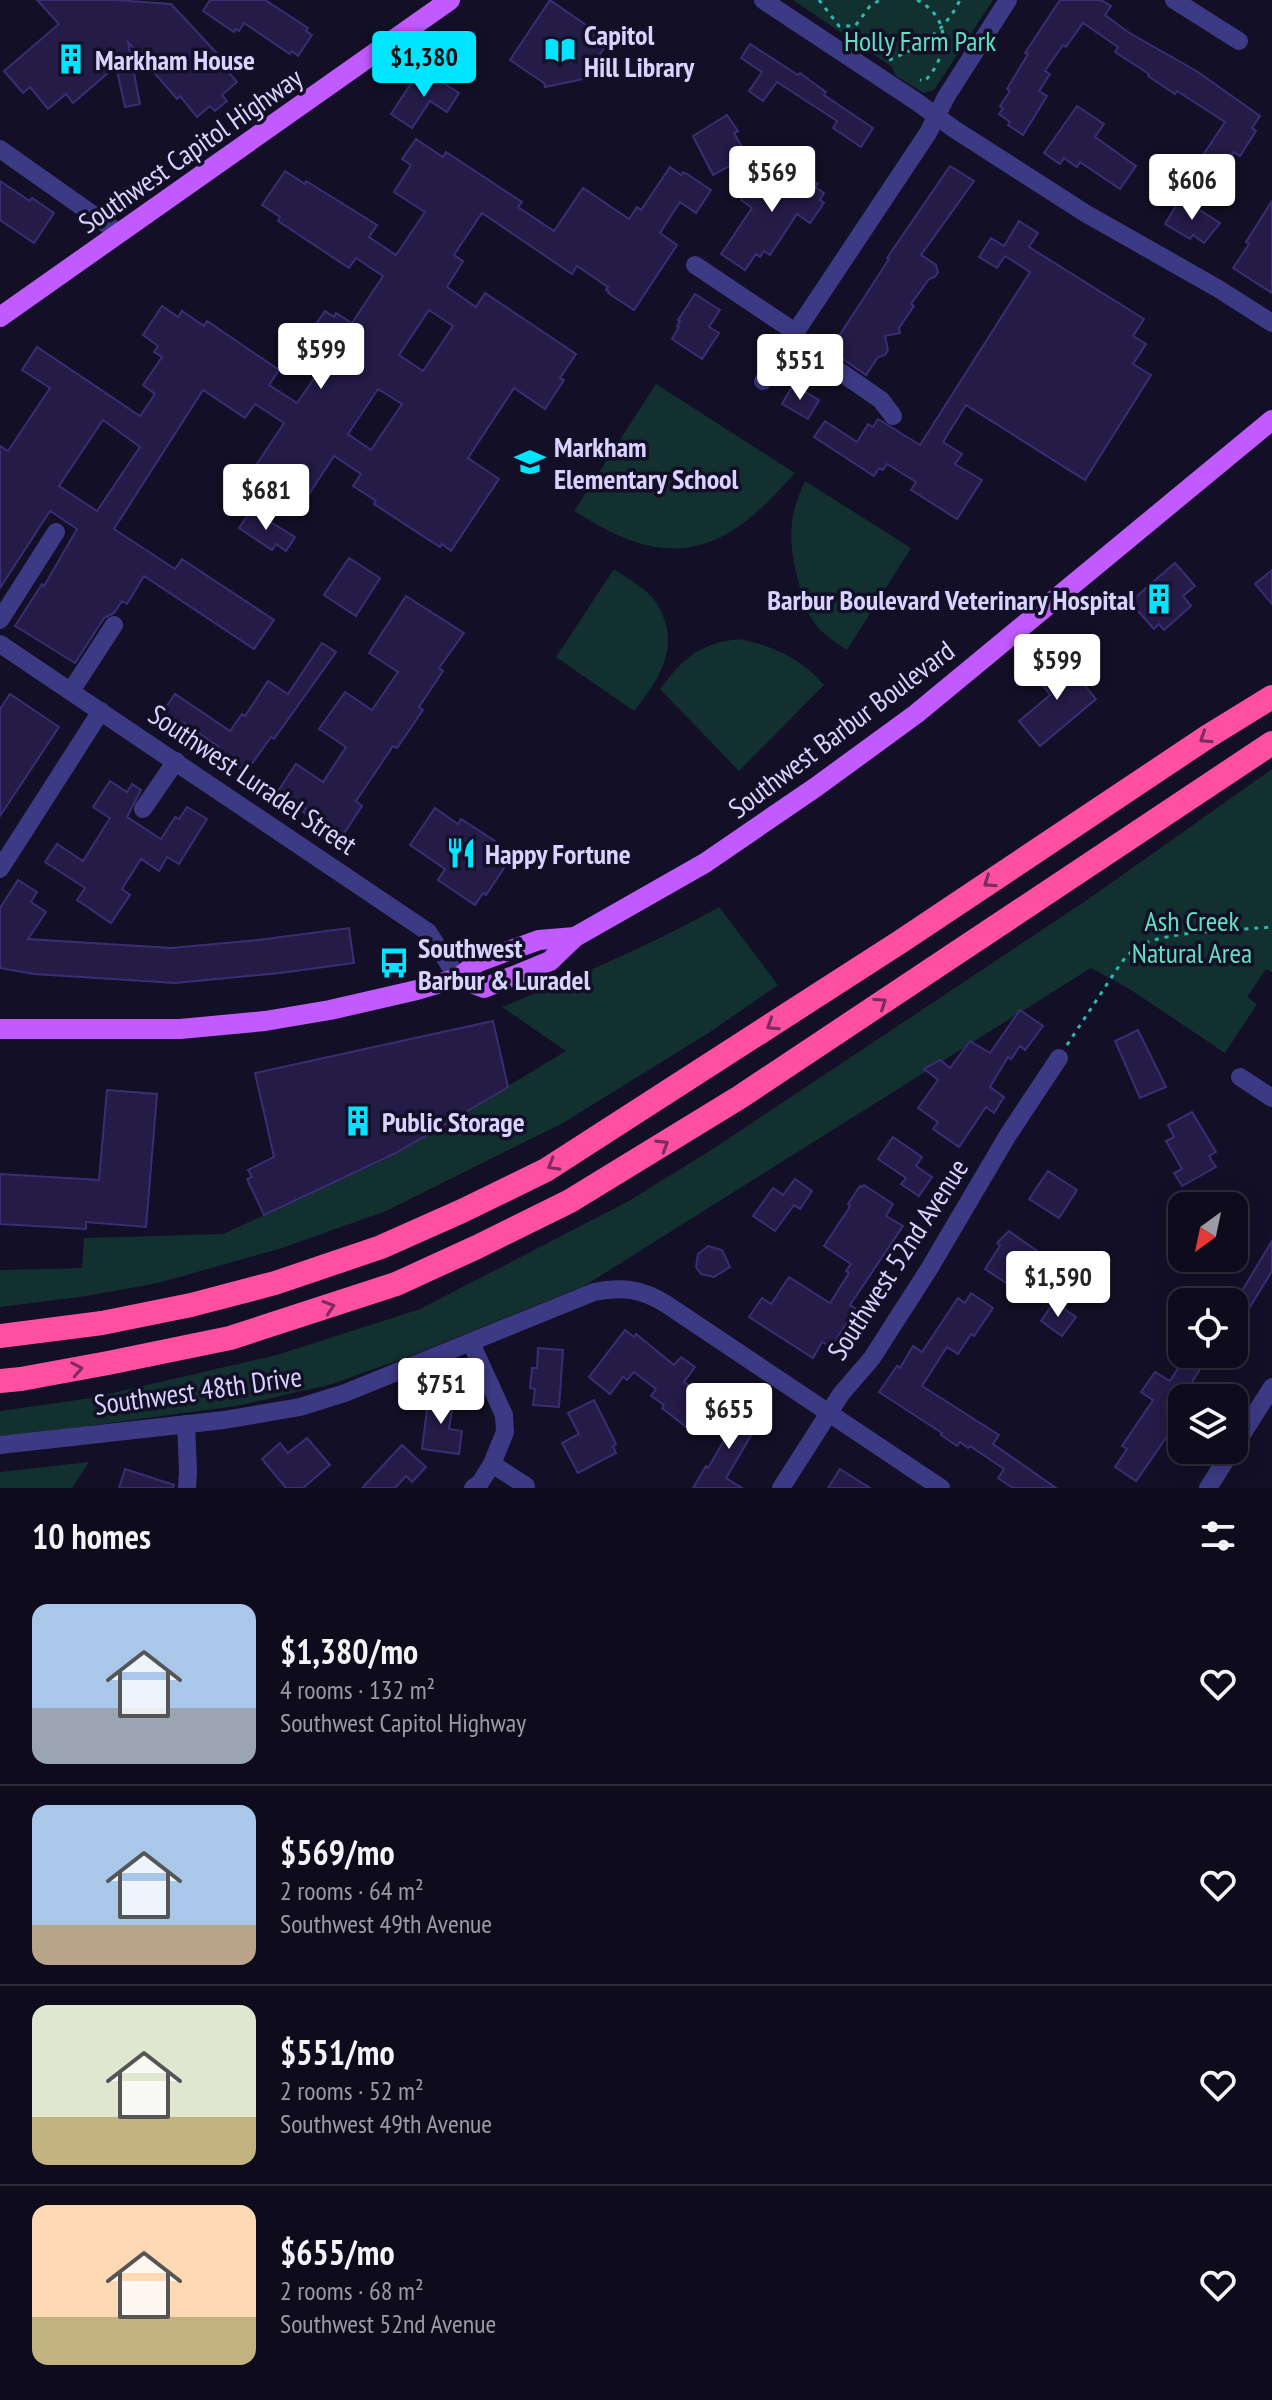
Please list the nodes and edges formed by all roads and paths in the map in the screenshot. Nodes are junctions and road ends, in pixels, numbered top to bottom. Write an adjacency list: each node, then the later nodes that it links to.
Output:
1 (450, 0): 15 (main road, Southwest Capitol Highway)
2 (763, 0): 13 (street)
3 (819, 0): 4 (path)
4 (880, 0)
5 (917, 0): 9 (path)
6 (960, 0): 9 (path)
7 (1008, 0): 13 (street)
8 (1174, 0): 10 (street)
9 (941, 29): 11 (path); 12 (path)
10 (1239, 41)
11 (889, 60)
12 (920, 80)
13 (936, 116): 18 (street); 19 (street)
14 (0, 149): 15 (street)
15 (119, 233): 17 (main road, Southwest Capitol Highway)
16 (695, 265): 19 (street)
17 (0, 317)
18 (1272, 323)
19 (793, 335): 20 (street); 21 (street)
20 (763, 381)
21 (893, 416)
22 (1272, 420): 35 (main road, Southwest Barbur Boulevard)
23 (56, 532): 24 (street)
24 (0, 620)
25 (114, 625): 27 (street)
26 (0, 644): 27 (street, Southwest Luradel Street)
27 (71, 691): 29 (street, Southwest Luradel Street)
28 (1272, 697): 40 (highway, one-way to 40)
29 (101, 711): 31 (street, Southwest Luradel Street); 33 (street)
30 (1272, 743): 42 (highway, one-way to 30)
31 (176, 761): 32 (street); 35 (street, Southwest Luradel Street)
32 (143, 809)
33 (0, 869)
34 (1272, 927): 37 (path)
35 (458, 978): 36 (main road, Southwest Barbur Boulevard)
36 (0, 1029)
37 (1059, 1058): 44 (street, Southwest 52nd Avenue)
38 (1240, 1077): 39 (street)
39 (1272, 1098)
40 (0, 1336)
41 (471, 1343): 44 (street, Southwest 48th Drive); 45 (street, Southwest 48th Drive); 48 (street)
42 (0, 1381)
43 (1272, 1387): 46 (street)
44 (829, 1413): 53 (street, Southwest 52nd Avenue); 54 (street)
45 (186, 1424): 47 (street, Southwest 48th Drive); 51 (street)
46 (1248, 1425)
47 (0, 1445)
48 (492, 1464): 50 (street); 52 (street)
49 (1223, 1464): 55 (street)
50 (526, 1486)
51 (187, 1488)
52 (473, 1488)
53 (781, 1488)
54 (941, 1488)
55 (1208, 1488)

